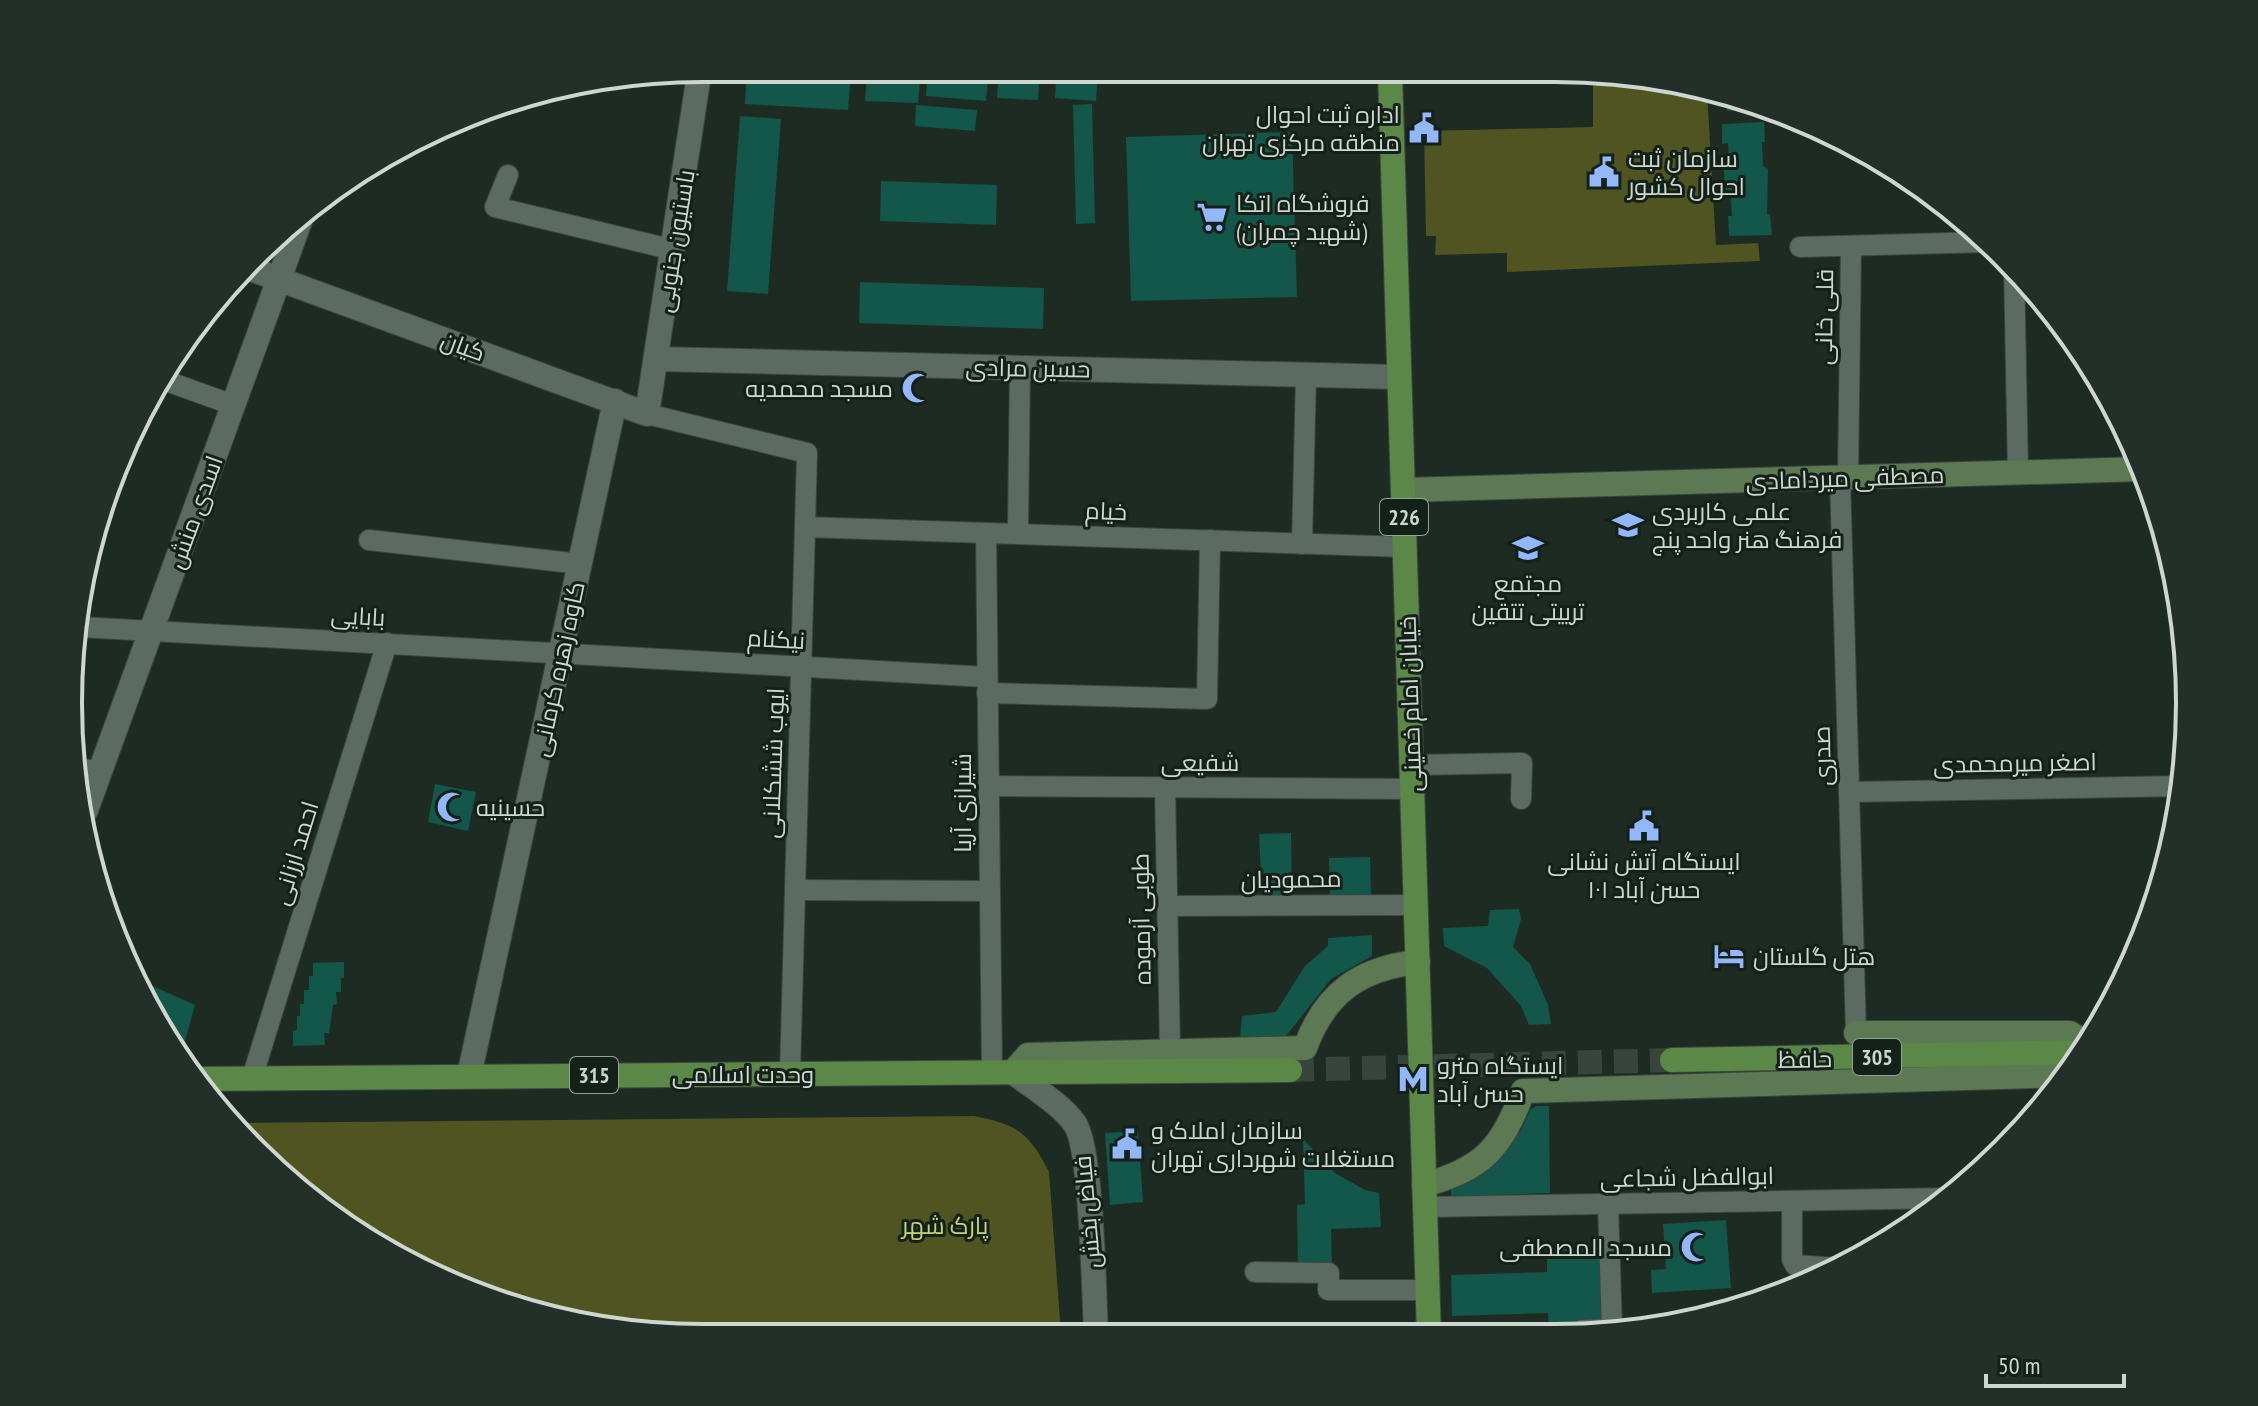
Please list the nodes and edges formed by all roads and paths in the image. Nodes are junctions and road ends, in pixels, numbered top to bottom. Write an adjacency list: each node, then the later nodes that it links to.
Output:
1 (698, 82): 8 (street, باستیون جنوبی)
2 (1390, 82): 15 (main road, خیابان امام خمینی / 226)
3 (508, 175): 8 (street)
4 (295, 235): 10 (street, اسدی منش)
5 (1971, 242): 6 (street, قلی خانی)
6 (1851, 246): 7 (street); 22 (street, قلی خانی)
7 (1800, 247)
8 (674, 250): 12 (street, باستیون جنوبی)
9 (257, 271): 10 (street, کیان)
10 (278, 280): 17 (street, کیان); 18 (street, اسدی منش)
11 (2014, 286): 21 (street)
12 (656, 359): 13 (street, حسین مرادی); 19 (street, باستیون جنوبی)
13 (1020, 368): 14 (street, حسین مرادی); 25 (street)
14 (1306, 375): 15 (street, حسین مرادی); 29 (street)
15 (1399, 377): 23 (main road, خیابان امام خمینی / 226)
16 (171, 383): 18 (street)
17 (615, 401): 19 (street, کیان); 31 (street, کاوه زهره کرمانی)
18 (233, 405): 33 (street, اسدی منش)
19 (647, 414): 24 (street, ایوب ششکلانی)
20 (2131, 469): 21 (main road, مصطفی میردامادی)
21 (2018, 473): 22 (main road, مصطفی میردامادی)
22 (1844, 478): 23 (main road, مصطفی میردامادی); 43 (street, صدری)
23 (1403, 490): 30 (main road, خیابان امام خمینی / 226)
24 (805, 527): 26 (street, خیام); 36 (street, ایوب ششکلانی)
25 (1018, 527)
26 (986, 533): 28 (street, خیام); 37 (street, شیرازی آریا)
27 (369, 540): 31 (street)
28 (1210, 540): 29 (street, خیام); 37 (street, نیکنام)
29 (1302, 544): 30 (street, خیام)
30 (1405, 547): 39 (main road, خیابان امام خمینی / 226)
31 (581, 564): 35 (street, کاوه زهره کرمانی)
32 (86, 627): 33 (street, بابایی)
33 (151, 630): 34 (street, بابایی); 38 (street, اسدی منش)
34 (387, 643): 35 (street, بابایی); 60 (street, احمد ارزانی)
35 (561, 653): 36 (street, نیکنام); 59 (street, کاوه زهره کرمانی)
36 (801, 666): 37 (street, نیکنام); 45 (street, ایوب ششکلانی)
37 (987, 685): 40 (street, شیرازی آریا)
38 (89, 770)
39 (1412, 777): 42 (street, شفیعی); 44 (street, شفیعی); 47 (main road, خیابان امام خمینی / 226)
40 (988, 786): 42 (street, شفیعی); 46 (street, شیرازی آریا)
41 (2171, 786): 43 (street, اصغر میرمحمدی)
42 (1165, 788): 48 (street, طوبی آزموده)
43 (1849, 792): 50 (street, صدری)
44 (1521, 799)
45 (795, 890): 46 (street); 57 (street, ایوب ششکلانی)
46 (989, 891): 56 (street, شیرازی آریا)
47 (1416, 905): 48 (street, محمودیان); 49 (main road, خیابان امام خمینی / 226)
48 (1167, 906): 52 (street, طوبی آزموده)
49 (1418, 962): 52 (main road, 315); 62 (main road, خیابان امام خمینی / 226)
50 (1856, 1033): 51 (main road)
51 (2078, 1038)
52 (1170, 1050): 56 (main road, 315)
53 (2068, 1052): 54 (main road, حافظ / 305)
54 (1672, 1060)
55 (1290, 1070): 56 (main road, وحدت اسلامی)
56 (1002, 1072): 57 (main road, وحدت اسلامی / 315); 70 (street, فیاض بخش)
57 (790, 1074): 59 (main road, وحدت اسلامی / 315)
58 (2052, 1075): 62 (main road, 305)
59 (469, 1076): 60 (main road, وحدت اسلامی / 315)
60 (252, 1078): 61 (main road, وحدت اسلامی / 315)
61 (208, 1079)
62 (1425, 1196): 65 (street, ابوالفضل شجاعی); 68 (main road, خیابان امام خمینی / 226)
63 (1930, 1198): 64 (street, ابوالفضل شجاعی)
64 (1792, 1201): 65 (street, ابوالفضل شجاعی); 66 (street)
65 (1608, 1204): 69 (street)
66 (1816, 1266)
67 (1255, 1272): 68 (street)
68 (1427, 1290): 71 (main road, خیابان امام خمینی / 226)
69 (1612, 1321)
70 (1095, 1324)
71 (1428, 1324)

